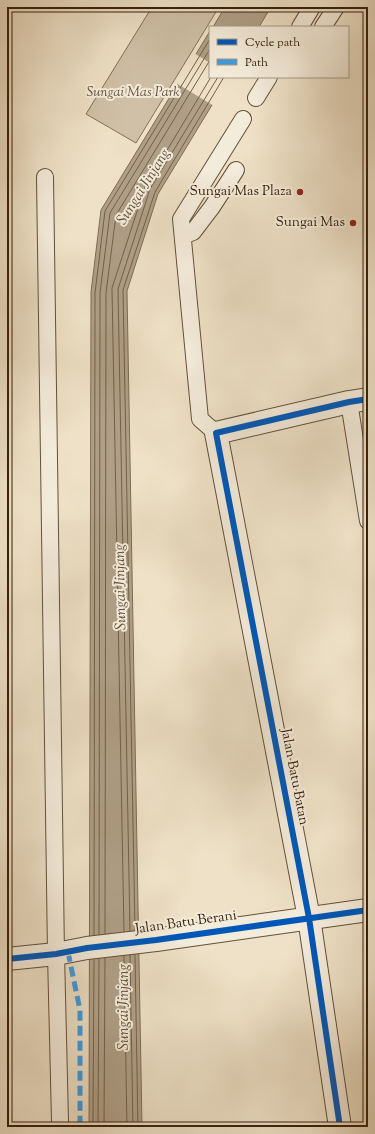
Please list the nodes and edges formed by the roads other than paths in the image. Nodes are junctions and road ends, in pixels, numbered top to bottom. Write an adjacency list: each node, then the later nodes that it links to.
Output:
1 (312, 7): 3 (lane)
2 (336, 7): 4 (lane)
3 (301, 26)
4 (324, 26)
5 (268, 78): 6 (lane)
6 (256, 98)
7 (243, 119): 10 (lane)
8 (236, 170): 10 (lane)
9 (45, 177): 16 (lane)
10 (182, 228): 12 (lane)
11 (359, 401): 12 (street); 13 (lane)
12 (216, 433): 15 (street, Jalan Batu Batan)
13 (368, 522)
14 (368, 910): 15 (street, Jalan Batu Berani)
15 (309, 918): 16 (street, Jalan Batu Berani); 19 (street, Jalan Batu Batan)
16 (56, 954): 17 (street, Jalan Batu Berani); 18 (lane)
17 (7, 959)
18 (60, 1121)
19 (340, 1127)

